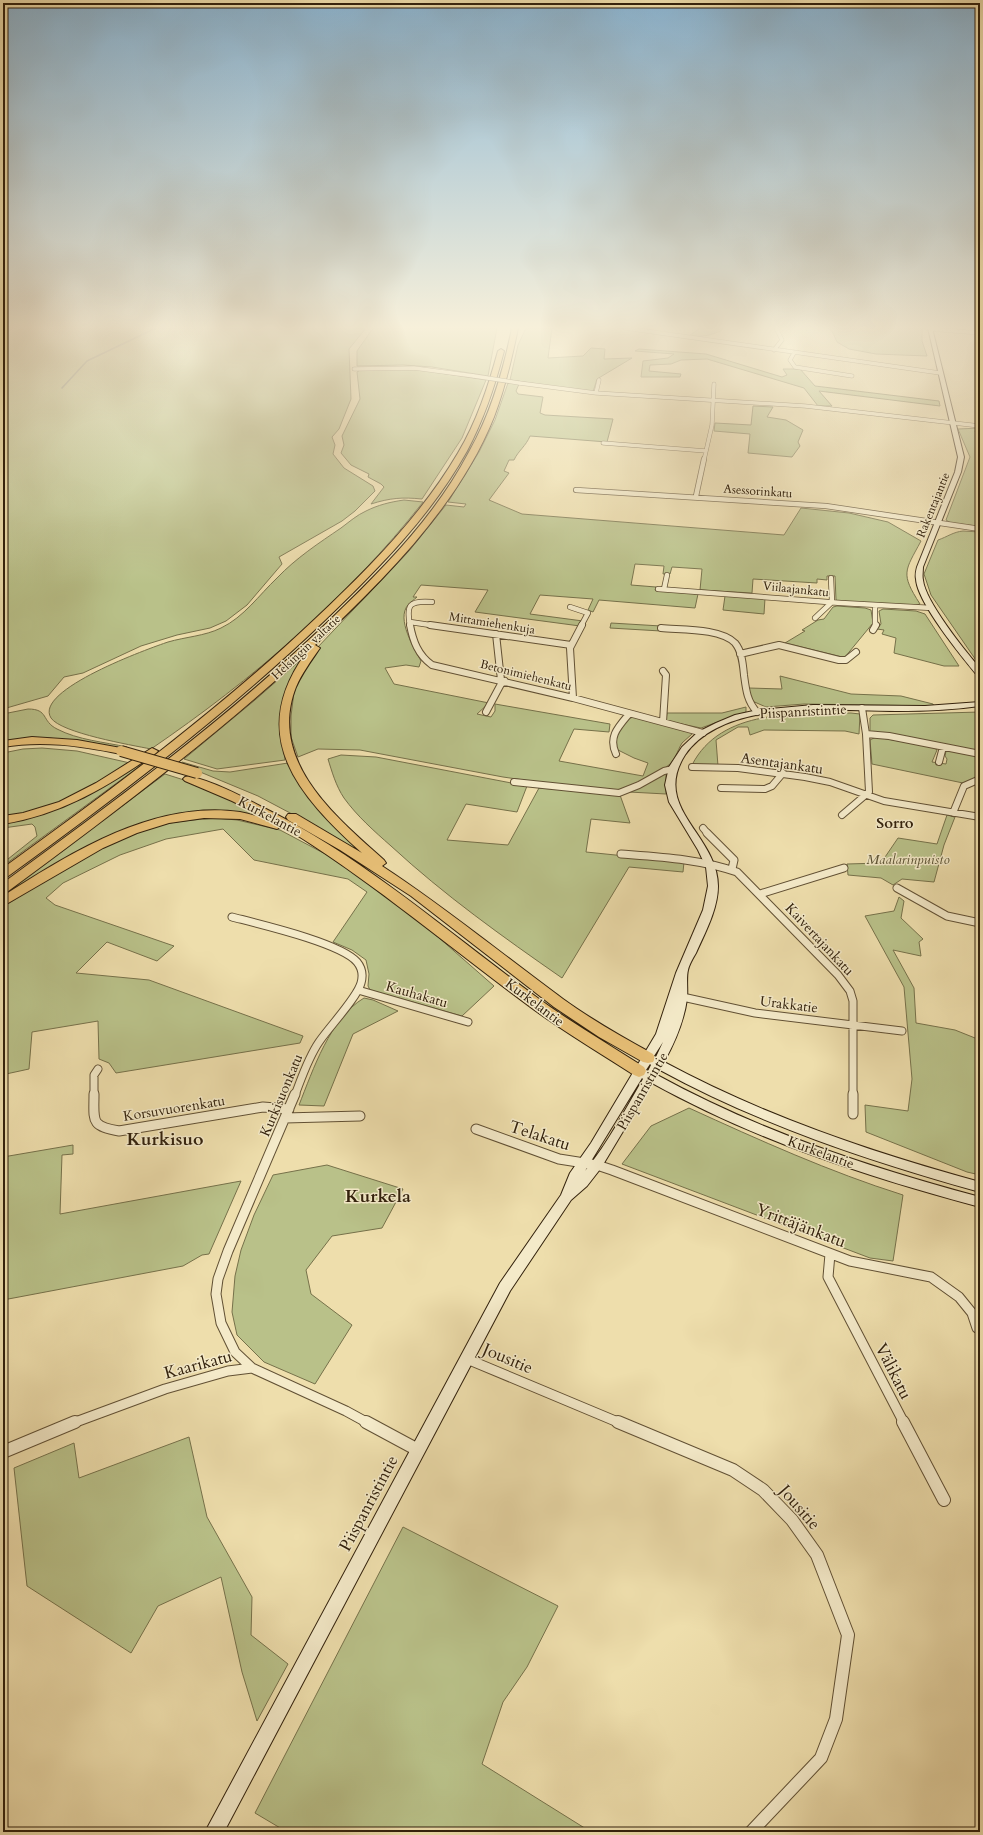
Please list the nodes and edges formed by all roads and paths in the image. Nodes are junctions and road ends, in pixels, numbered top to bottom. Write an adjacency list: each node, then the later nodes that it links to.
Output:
1 (481, 414): 34 (highway, Helsingin valtatie)
2 (491, 414): 23 (highway, Helsingin valtatie)
3 (712, 414): 9 (street)
4 (868, 414): 6 (street)
5 (950, 414): 6 (street, Rakentajantie)
6 (953, 424): 7 (street); 12 (street, Rakentajantie)
7 (980, 426)
8 (603, 444): 9 (street)
9 (706, 451): 11 (street)
10 (576, 490): 11 (street, Asessorinkatu)
11 (696, 496): 12 (street, Asessorinkatu)
12 (936, 523): 13 (street, Asessorinkatu); 20 (street, Rakentajantie)
13 (980, 529)
14 (667, 575): 17 (street, Viilaajankatu)
15 (831, 578): 17 (street)
16 (432, 602): 22 (street, Betonimiehenkatu)
17 (832, 602): 18 (street, Viilaajankatu); 21 (street)
18 (875, 606): 20 (street, Viilaajankatu); 25 (street)
19 (570, 607): 27 (street)
20 (932, 608): 31 (street, Rakentajantie)
21 (815, 618)
22 (410, 622): 26 (street, Mittamiehenkuja); 32 (street, Betonimiehenkatu)
23 (330, 626): 70 (highway, Helsingin valtatie); 71 (highway)
24 (661, 628): 29 (street)
25 (873, 630)
26 (496, 634): 27 (street, Mittamiehenkuja); 32 (street)
27 (571, 645): 33 (street)
28 (856, 652): 29 (street)
29 (740, 654): 38 (street)
30 (663, 671): 40 (street)
31 (980, 673)
32 (503, 680): 33 (street, Betonimiehenkatu); 37 (street)
33 (573, 698): 39 (street, Betonimiehenkatu)
34 (231, 700): 61 (highway); 68 (highway, Helsingin valtatie)
35 (980, 704): 36 (street, Piispanristintie)
36 (862, 708): 38 (street, Piispanristintie); 42 (street)
37 (486, 712)
38 (757, 712): 41 (street, Piispanristintie)
39 (628, 714): 40 (street, Betonimiehenkatu); 47 (street)
40 (663, 722): 41 (street, Betonimiehenkatu)
41 (703, 733): 51 (street, Piispanristintie)
42 (866, 734): 44 (street); 57 (street)
43 (3, 744): 46 (highway)
44 (943, 747): 48 (street); 49 (street)
45 (3, 750): 46 (highway)
46 (118, 754): 53 (highway, Kurkelantie)
47 (616, 754)
48 (980, 754)
49 (939, 762)
50 (692, 767): 52 (street, Asentajankatu)
51 (673, 768): 55 (street); 65 (street, Piispanristintie)
52 (783, 773): 56 (street); 57 (street, Asentajankatu)
53 (193, 776): 63 (highway, Kurkelantie); 71 (highway, Kurkelantie)
54 (980, 779): 58 (street)
55 (514, 782)
56 (721, 788)
57 (866, 796): 58 (street, Asentajankatu); 59 (street)
58 (953, 812): 60 (street, Asentajankatu)
59 (842, 815)
60 (980, 817)
61 (3, 820)
62 (702, 828): 67 (street)
63 (319, 844): 73 (highway); 83 (highway, Kurkelantie)
64 (621, 854): 65 (street, Kaivertajankatu)
65 (710, 864): 67 (street, Kaivertajankatu); 77 (street, Piispanristintie)
66 (844, 868): 72 (street)
67 (732, 869): 72 (street, Kaivertajankatu)
68 (3, 874)
69 (897, 888): 75 (street)
70 (3, 889)
71 (415, 893): 81 (highway, Kurkelantie)
72 (760, 894): 79 (street, Kaivertajankatu)
73 (3, 902)
74 (232, 917): 76 (street, Kurkisuonkatu)
75 (980, 923)
76 (358, 990): 78 (street, Kauhakatu); 84 (street, Kurkisuonkatu)
77 (678, 996): 79 (street, Urakkatie); 81 (street, Piispanristintie)
78 (468, 1022)
79 (854, 1024): 80 (street, Urakkatie); 85 (street, Kaivertajankatu)
80 (902, 1031)
81 (653, 1061): 83 (street, Piispanristintie); 91 (street, Kurkelantie)
82 (98, 1069): 84 (street, Korsuvuorenkatu)
83 (645, 1074): 89 (street, Piispanristintie); 90 (street, Piispanristintie); 93 (street, Kurkelantie)
84 (289, 1109): 87 (street, Kurkisuonkatu)
85 (853, 1114)
86 (360, 1116): 87 (street)
87 (285, 1118): 97 (street, Kurkisuonkatu)
88 (476, 1129): 89 (street, Telakatu)
89 (584, 1163): 90 (street, Telakatu); 92 (street, Piispanristintie)
90 (597, 1165): 92 (street, Piispanristintie); 94 (street, Yrittäjänkatu)
91 (980, 1187)
92 (566, 1198): 96 (street, Piispanristintie)
93 (980, 1202)
94 (830, 1254): 95 (street, Yrittäjänkatu); 100 (street, Välikatu)
95 (977, 1328)
96 (467, 1359): 98 (street, Piispanristintie); 102 (street, Jousitie)
97 (252, 1368): 98 (street, Kaarikatu); 99 (street, Kaarikatu)
98 (418, 1450): 101 (street, Piispanristintie)
99 (3, 1452)
100 (944, 1500)
101 (214, 1832)
102 (751, 1832)

